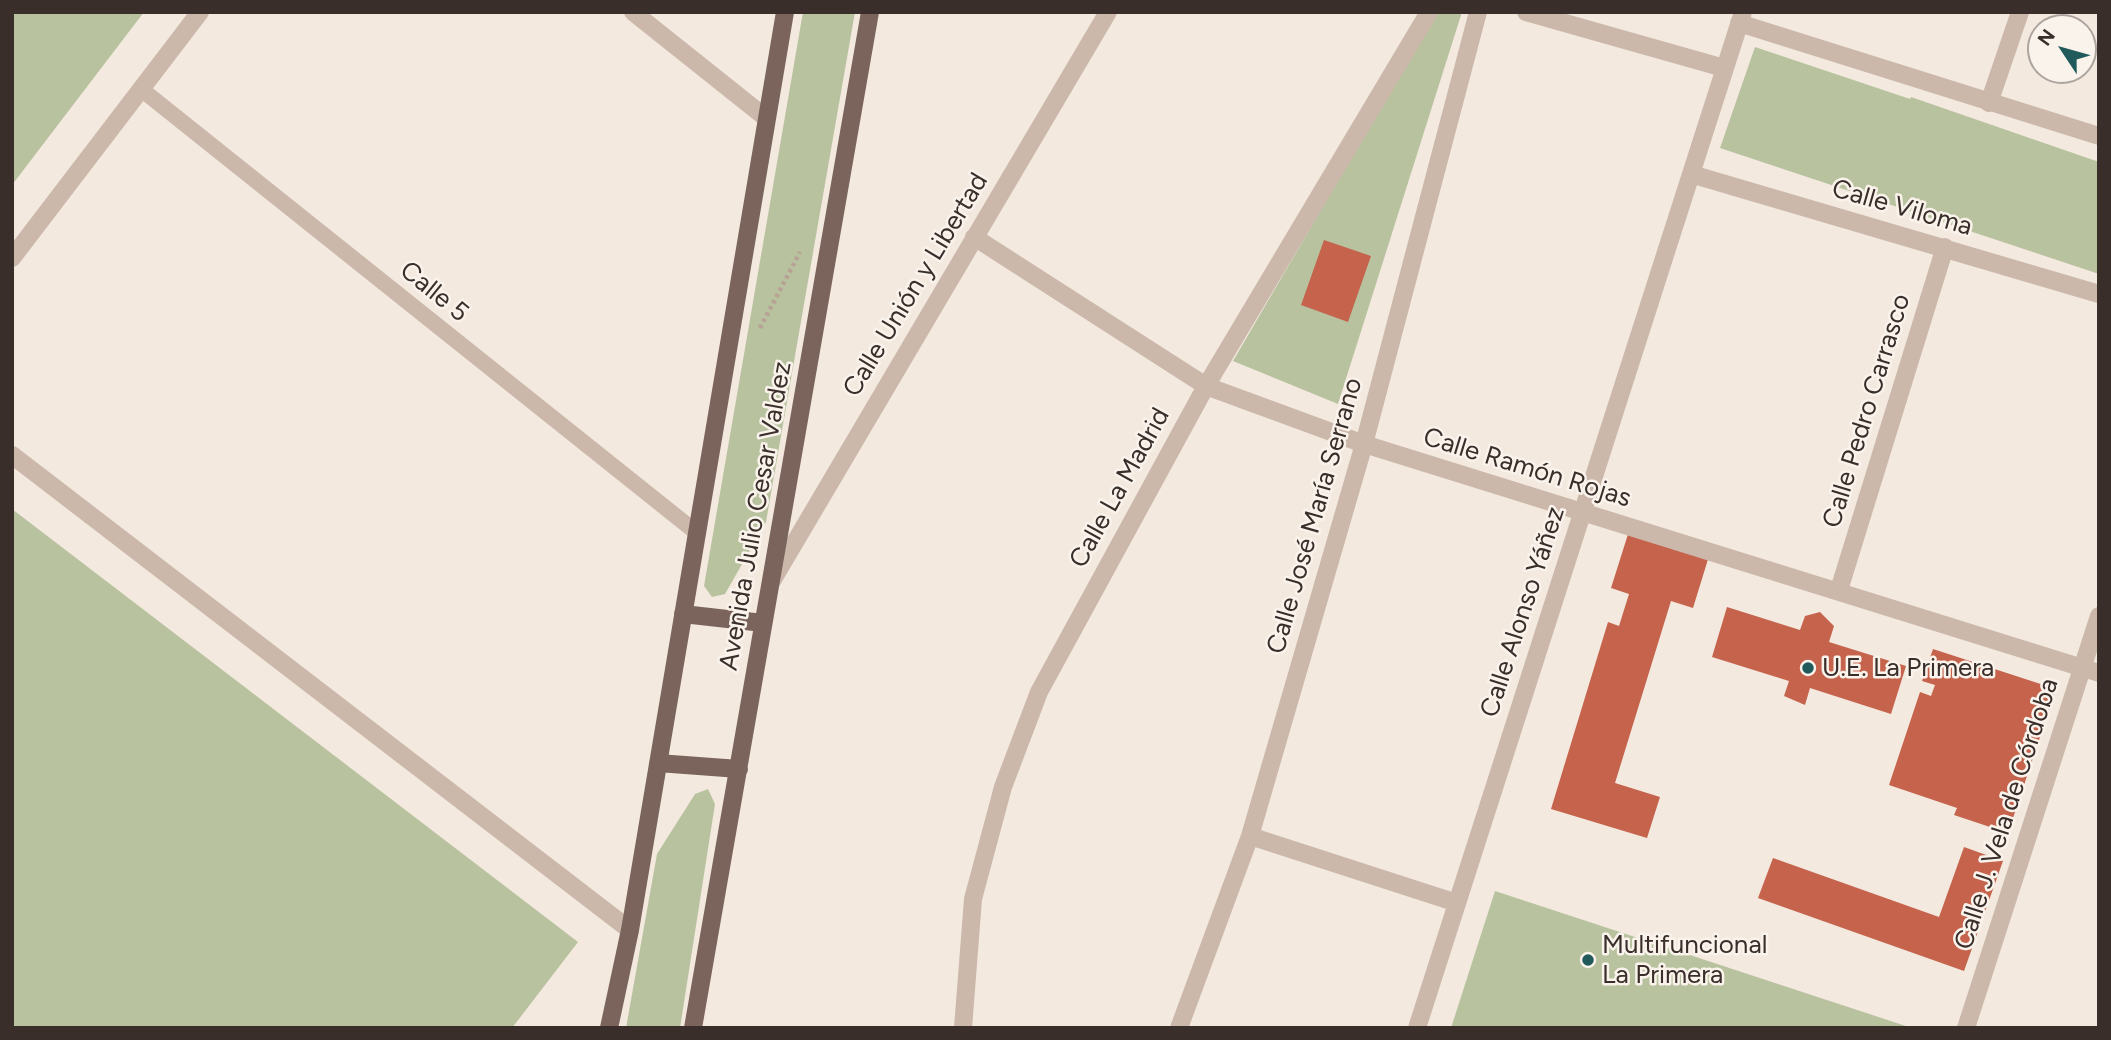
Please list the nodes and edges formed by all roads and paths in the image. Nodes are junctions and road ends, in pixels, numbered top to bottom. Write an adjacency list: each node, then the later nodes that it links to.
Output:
1 (200, 12): 12 (street)
2 (633, 12): 14 (street)
3 (785, 12): 14 (main road, Avenida Julio Cesar Valdez)
4 (870, 12): 28 (main road, Avenida Julio Cesar Valdez)
5 (1108, 12): 17 (street, Calle Unión y Libertad)
6 (1429, 12): 23 (street, Calle La Madrid)
7 (1478, 12): 24 (street, Calle José María Serrano)
8 (1527, 12): 11 (street)
9 (2020, 12): 13 (street)
10 (1741, 18): 11 (street, Calle Alonso Yáñez); 13 (street)
11 (1724, 68): 16 (street, Calle Alonso Yáñez)
12 (141, 89): 20 (street); 27 (lane, Calle 5)
13 (1989, 103): 15 (street)
14 (766, 118): 27 (main road, Avenida Julio Cesar Valdez)
15 (2099, 136)
16 (1690, 174): 19 (street, Calle Viloma); 26 (street, Calle Alonso Yáñez)
17 (974, 237): 23 (street, Calle Ramón Rojas); 28 (street, Calle Unión y Libertad)
18 (804, 245): 22 (path)
19 (1945, 247): 21 (street, Calle Viloma); 29 (street, Calle Pedro Carrasco)
20 (12, 258)
21 (2099, 294)
22 (759, 330)
23 (1206, 386): 24 (street, Calle Ramón Rojas); 41 (street, Calle La Madrid)
24 (1364, 444): 26 (street, Calle Ramón Rojas); 36 (street, Calle José María Serrano)
25 (12, 455): 38 (street)
26 (1582, 513): 29 (street, Calle Ramón Rojas); 37 (street, Calle Alonso Yáñez)
27 (697, 533): 30 (main road, Avenida Julio Cesar Valdez)
28 (770, 584): 32 (main road, Avenida Julio Cesar Valdez)
29 (1839, 590): 33 (street, Calle Ramón Rojas)
30 (683, 614): 32 (main road); 34 (main road, Avenida Julio Cesar Valdez)
31 (2099, 616): 33 (street, Calle J. Vela de Córdoba)
32 (764, 623): 35 (main road, Avenida Julio Cesar Valdez)
33 (2091, 670): 44 (street, Calle J. Vela de Córdoba)
34 (658, 763): 35 (main road); 38 (main road, Avenida Julio Cesar Valdez)
35 (739, 769): 40 (main road, Avenida Julio Cesar Valdez)
36 (1250, 836): 37 (street); 42 (street, Calle José María Serrano)
37 (1457, 903): 43 (street, Calle Alonso Yáñez)
38 (630, 930): 39 (main road, Avenida Julio Cesar Valdez)
39 (609, 1028)
40 (693, 1028)
41 (963, 1028)
42 (1179, 1028)
43 (1417, 1028)
44 (1966, 1028)

